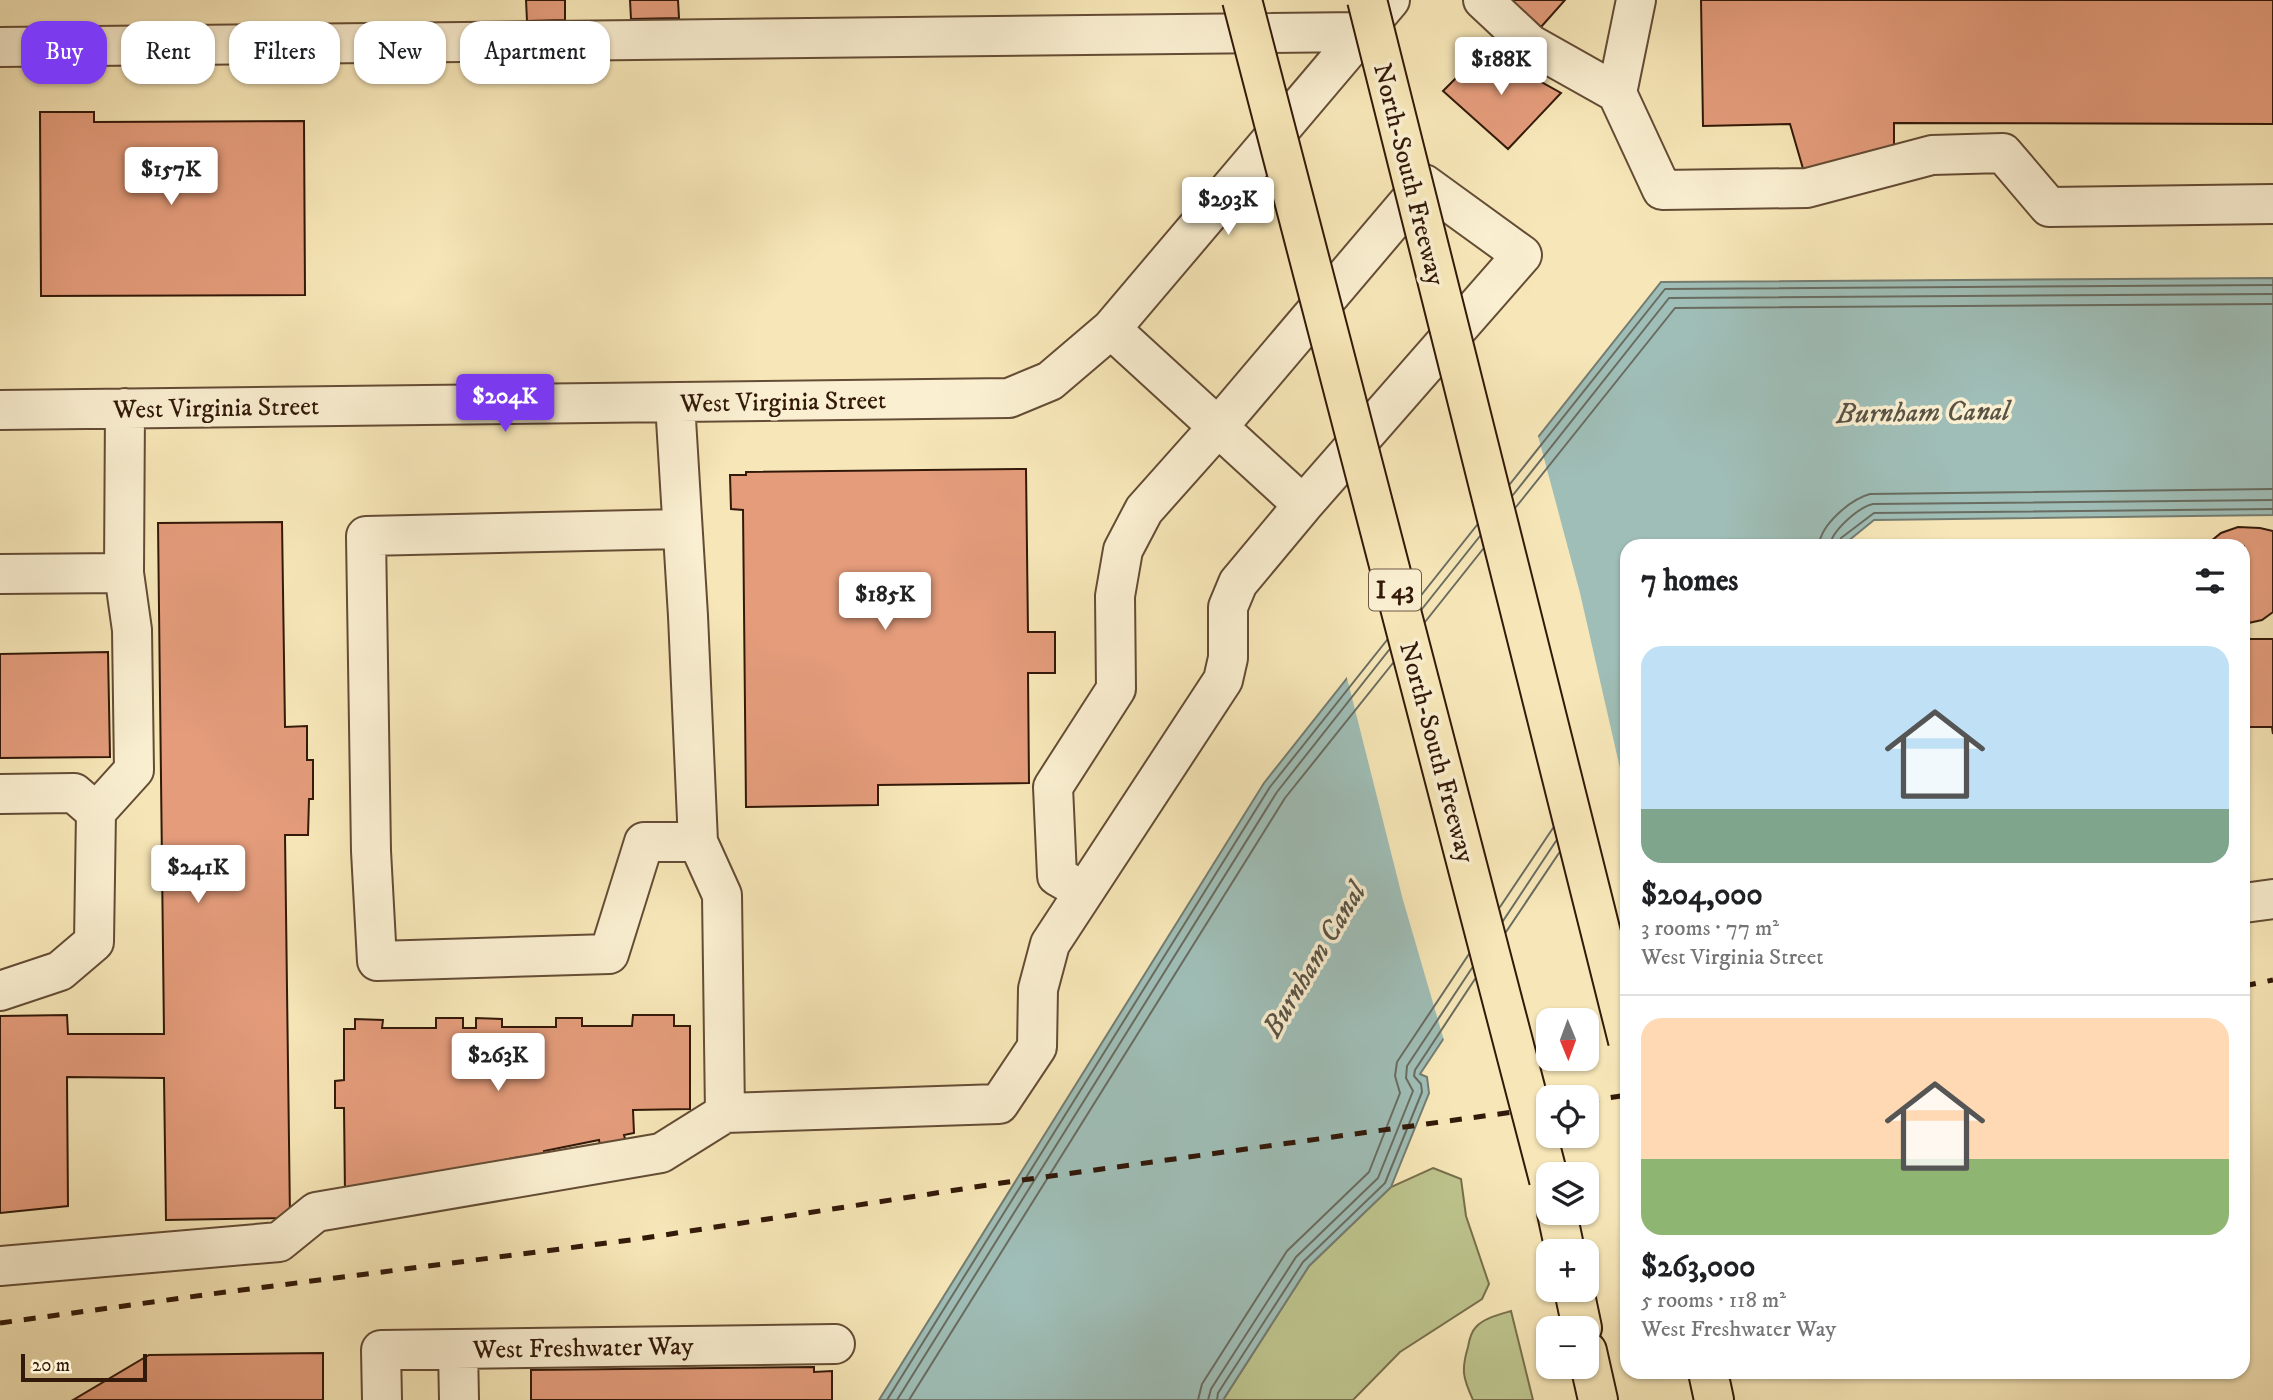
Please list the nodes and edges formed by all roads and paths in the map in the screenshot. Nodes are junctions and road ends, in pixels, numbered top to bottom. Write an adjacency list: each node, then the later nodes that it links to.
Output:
1 (1242, 0): 27 (highway, North-South Freeway / I 43, bridge)
2 (1390, 0): 5 (street, West Virginia Street)
3 (1483, 0): 7 (street)
4 (1636, 0): 7 (street)
5 (1364, 16): 6 (street); 9 (street, West Virginia Street); 25 (highway, North-South Freeway, bridge)
6 (0, 47)
7 (1617, 93): 8 (street)
8 (2273, 204)
9 (1111, 329): 10 (street, West Virginia Street); 13 (street)
10 (675, 403): 11 (street, West Virginia Street); 15 (street)
11 (125, 408): 12 (street, West Virginia Street); 16 (street)
12 (0, 410)
13 (1217, 428): 14 (street); 14 (street); 21 (street)
14 (1303, 505): 21 (street)
15 (682, 529): 20 (street); 20 (street)
16 (124, 573): 17 (street); 19 (street)
17 (0, 574)
18 (0, 794): 19 (street)
19 (96, 812): 24 (street)
20 (698, 842): 26 (street)
21 (1083, 891): 26 (street)
22 (2273, 899): 23 (street)
23 (2250, 902)
24 (0, 991)
25 (1620, 1010)
26 (725, 1113): 28 (street)
27 (1544, 1162)
28 (0, 1266)
29 (835, 1344): 30 (street, West Freshwater Way)
30 (458, 1349): 33 (street, West Freshwater Way); 34 (street)
31 (1593, 1379): 35 (highway)
32 (1710, 1379): 36 (highway)
33 (382, 1400)
34 (459, 1400)
35 (1598, 1400)
36 (1714, 1400)

